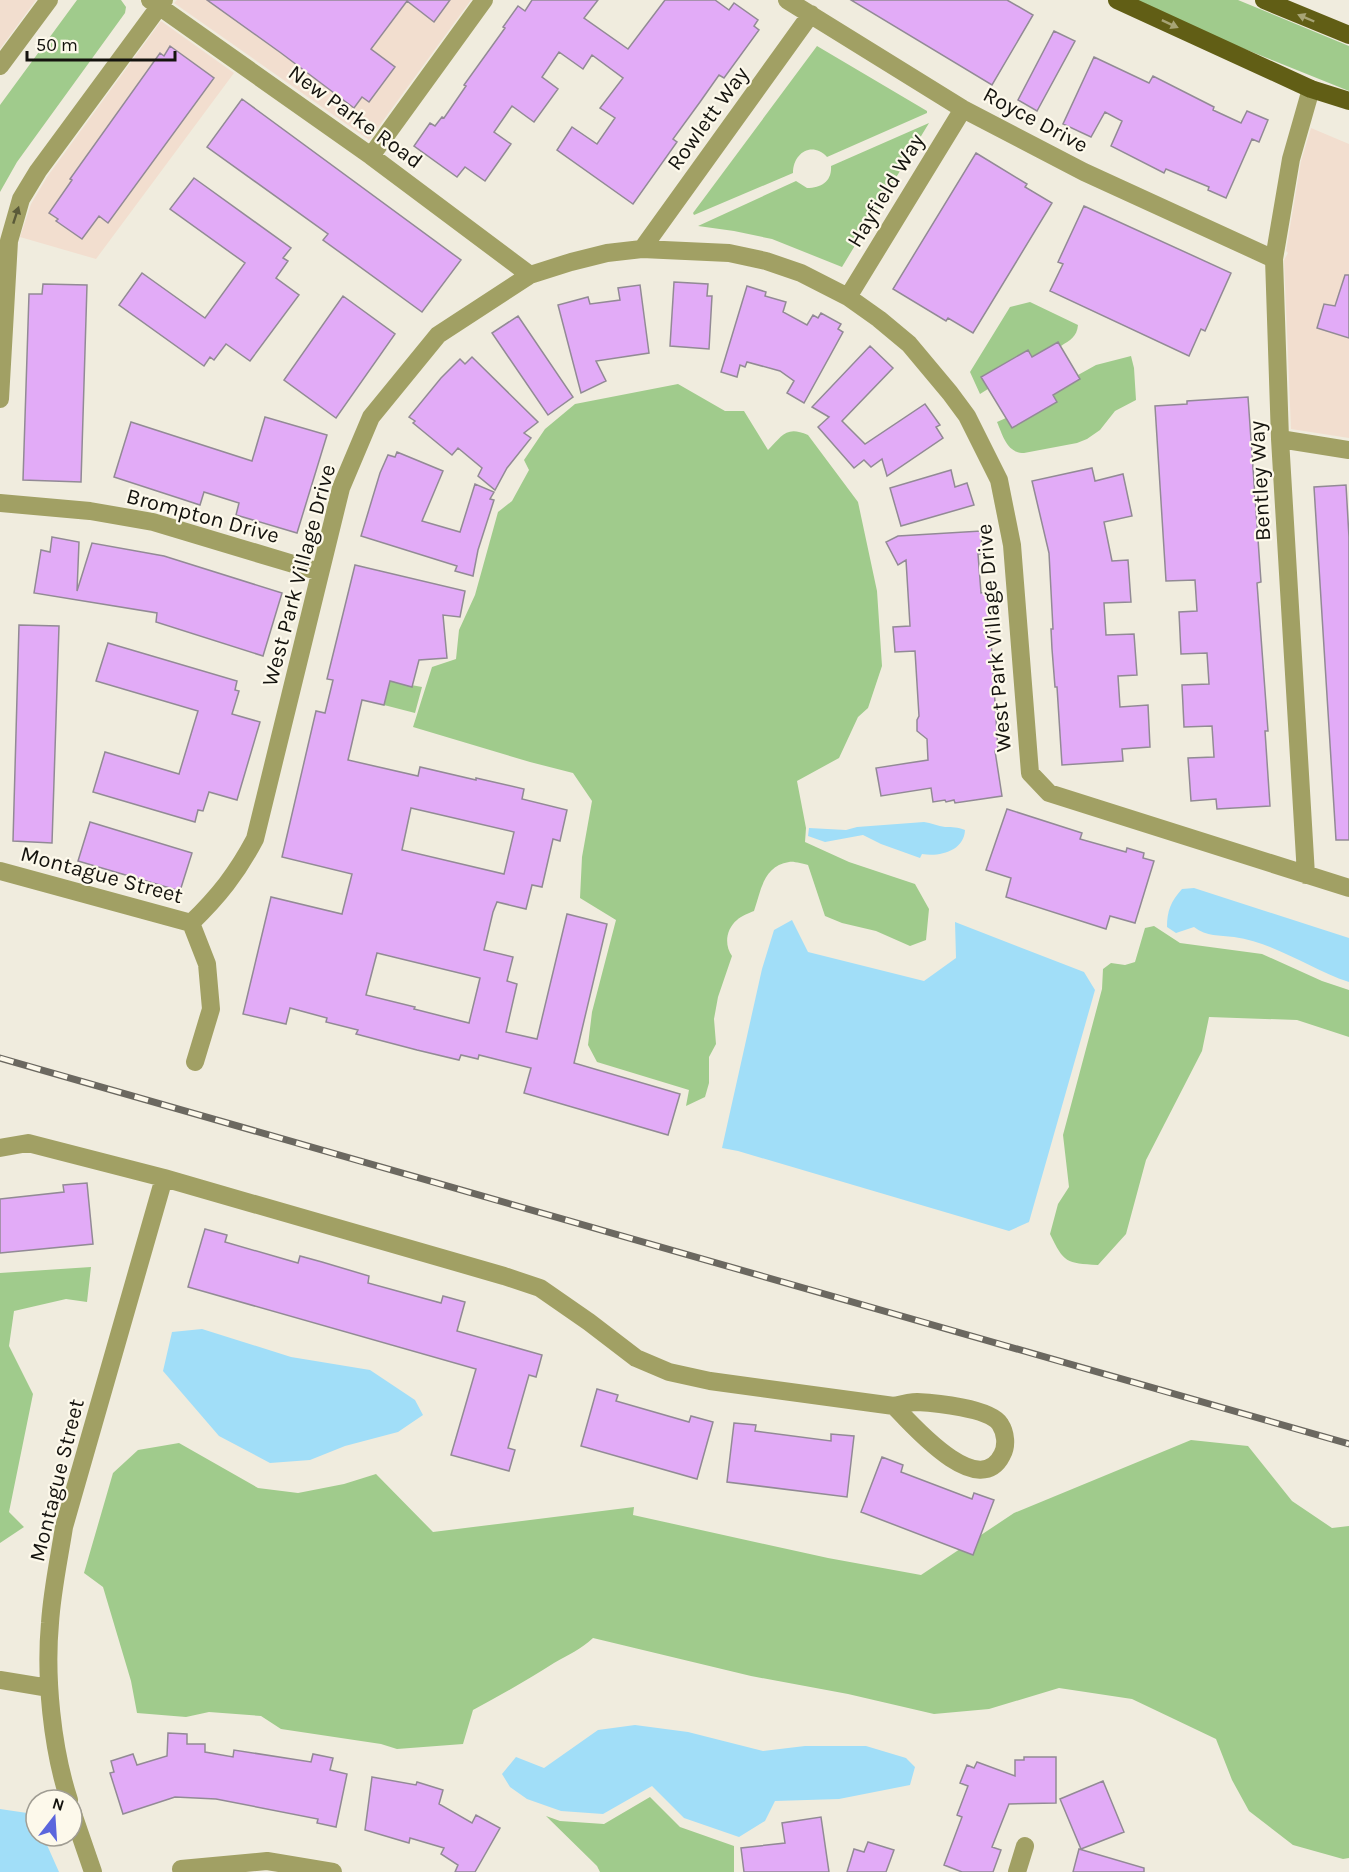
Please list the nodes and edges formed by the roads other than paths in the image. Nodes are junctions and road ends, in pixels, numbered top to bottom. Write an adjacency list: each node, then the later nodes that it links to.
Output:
1 (49, 0): 9 (street)
2 (484, 0): 13 (street)
3 (787, 0): 7 (street, Royce Drive)
4 (1117, 0): 10 (main road, one-way to 10)
5 (1264, 0): 8 (main road, one-way to 5)
6 (158, 2): 13 (street, New Parke Road); 18 (street, one-way to 6)
7 (811, 14): 12 (street, Royce Drive); 14 (street, Rowlett Way)
8 (1349, 35)
9 (0, 66)
10 (1311, 89): 11 (main road); 15 (street, Bentley Way)
11 (1349, 101)
12 (963, 109): 15 (street, Royce Drive); 17 (street, Hayfield Way)
13 (371, 156): 16 (street, New Parke Road)
14 (642, 249): 16 (street, West Park Village Drive); 17 (street, West Park Village Drive)
15 (1274, 259): 19 (street, Bentley Way)
16 (530, 275): 22 (street, West Park Village Drive)
17 (848, 297): 24 (street, West Park Village Drive)
18 (0, 399)
19 (1280, 439): 20 (street); 24 (street, Bentley Way)
20 (1349, 450)
21 (0, 503): 22 (street, Brompton Drive)
22 (320, 572): 26 (street, West Park Village Drive)
23 (0, 871): 26 (street, Montague Street)
24 (1306, 875): 25 (street, West Park Village Drive)
25 (1349, 888)
26 (191, 922): 27 (street, Montague Street)
27 (195, 1062)
28 (0, 1148): 29 (street)
29 (164, 1178): 30 (street); 32 (street, Montague Street)
30 (894, 1406): 30 (street)
31 (0, 1680): 32 (street)
32 (49, 1688): 33 (street, Montague Street)
33 (65, 1788)
34 (84, 1845): 37 (street)
35 (1025, 1846): 39 (street)
36 (181, 1869): 38 (street)
37 (93, 1872)
38 (333, 1872)
39 (1017, 1872)

